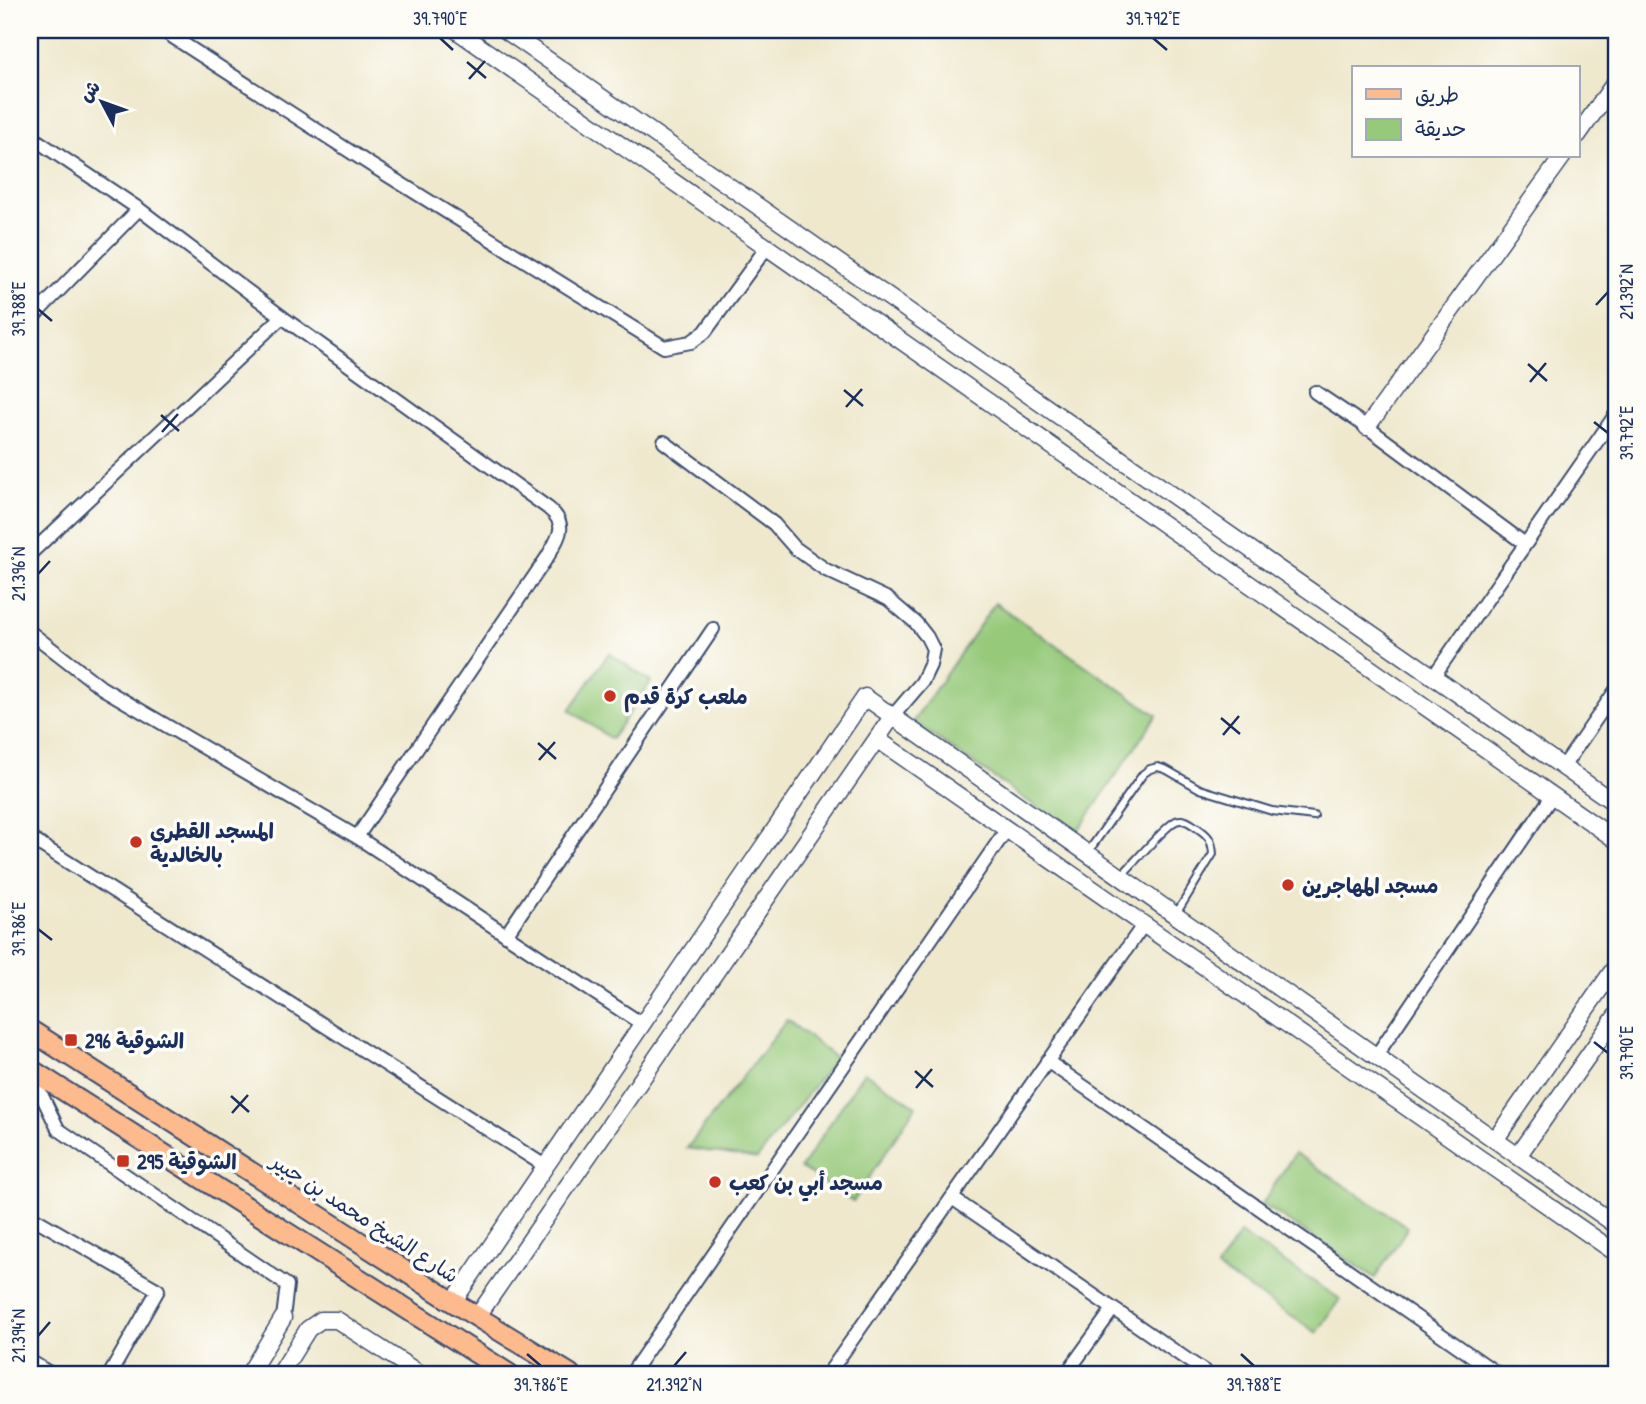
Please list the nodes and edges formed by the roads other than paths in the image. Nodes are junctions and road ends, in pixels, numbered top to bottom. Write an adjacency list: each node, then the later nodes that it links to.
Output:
1 (162, 30): 9 (street)
2 (456, 30): 9 (street)
3 (505, 30): 20 (street)
4 (1616, 81): 5 (street)
5 (1580, 132)
6 (30, 136): 8 (street)
7 (1562, 158): 14 (street)
8 (139, 209): 10 (street); 11 (street)
9 (767, 247): 25 (street)
10 (282, 317): 17 (street); 29 (street)
11 (30, 320)
12 (1315, 392): 14 (street)
13 (1616, 414): 16 (street)
14 (1367, 427): 16 (street)
15 (664, 442): 22 (street)
16 (1525, 544): 20 (street)
17 (30, 554)
18 (713, 629): 36 (street)
19 (30, 632): 29 (street)
20 (1433, 677): 24 (street)
21 (1616, 690): 24 (street)
22 (892, 717): 23 (street); 32 (street); 39 (street)
23 (877, 739): 28 (street); 54 (street)
24 (1563, 767): 26 (street)
25 (1552, 796): 31 (street); 41 (street)
26 (1616, 804)
27 (1314, 816): 32 (lane)
28 (1007, 829): 35 (street); 63 (street)
29 (357, 837): 36 (street)
30 (30, 838): 46 (street)
31 (1616, 840)
32 (1087, 853): 33 (street)
33 (1120, 877): 34 (street); 34 (lane)
34 (1175, 915): 41 (street)
35 (1144, 924): 42 (street); 50 (street)
36 (506, 935): 39 (street)
37 (1616, 966): 44 (street)
38 (1616, 1016): 45 (street)
39 (642, 1024): 46 (street)
40 (30, 1030): 51 (main road, شارع الشيخ محمد بن جبير)
41 (1376, 1056): 44 (street)
42 (1047, 1061): 47 (street); 67 (street)
43 (30, 1070): 53 (street); 61 (main road)
44 (1494, 1140): 45 (street)
45 (1518, 1156): 49 (street)
46 (545, 1166): 51 (street)
47 (952, 1198): 52 (street); 64 (street)
48 (30, 1216): 57 (street)
49 (1616, 1225)
50 (1616, 1253)
51 (453, 1302): 54 (main road, شارع الشيخ محمد بن جبير)
52 (1113, 1309): 65 (street); 66 (street)
53 (283, 1318): 58 (street)
54 (477, 1318): 62 (main road, شارع الشيخ محمد بن جبير)
55 (30, 1362): 56 (street)
56 (51, 1374)
57 (110, 1374)
58 (249, 1374)
59 (280, 1374): 60 (street)
60 (419, 1374)
61 (509, 1374)
62 (570, 1374)
63 (631, 1374)
64 (828, 1374)
65 (1066, 1374)
66 (1208, 1374)
67 (1498, 1374)

